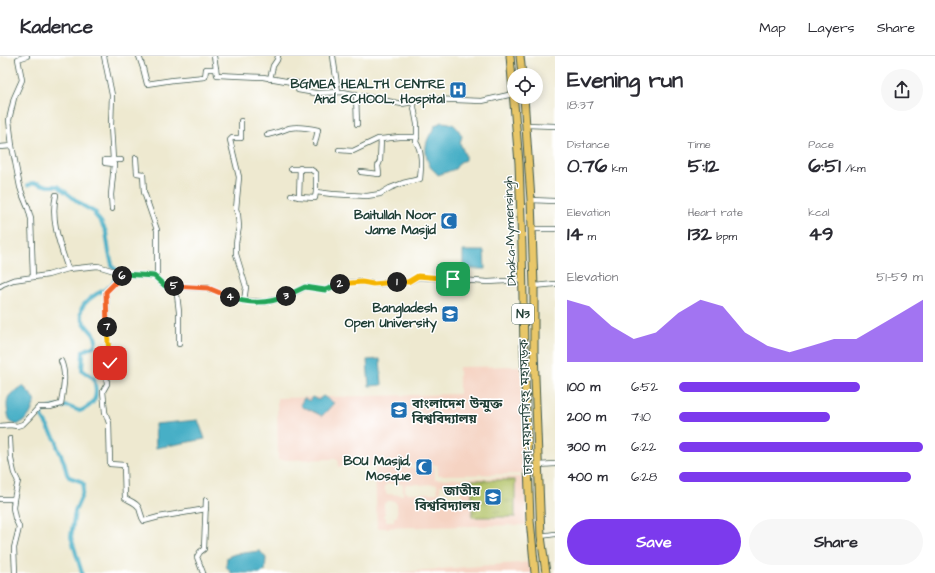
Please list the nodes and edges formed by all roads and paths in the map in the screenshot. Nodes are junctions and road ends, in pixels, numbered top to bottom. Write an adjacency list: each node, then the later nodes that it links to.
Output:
1 (27, 56): 27 (street)
2 (104, 56): 31 (street)
3 (139, 56): 11 (street)
4 (214, 56): 11 (street)
5 (278, 56): 12 (street)
6 (333, 56): 13 (street)
7 (510, 56): 9 (highway, Dhaka-Mymensingh / N3)
8 (520, 56): 10 (highway)
9 (511, 68)
10 (521, 68)
11 (216, 69): 12 (street)
12 (270, 78): 13 (street)
13 (338, 92): 14 (street)
14 (356, 94): 16 (street); 20 (street)
15 (507, 95): 16 (street)
16 (413, 102): 24 (street)
17 (514, 104): 49 (highway, Dhaka-Mymensingh / N3)
18 (524, 104): 21 (highway, ঢাকা-ময়মনসিংহ মহাসড়ক / N3)
19 (241, 121): 54 (street)
20 (357, 124)
21 (526, 125): 22 (street); 40 (highway, ঢাকা-ময়মনসিংহ মহাসড়ক / N3)
22 (555, 126)
23 (267, 135): 26 (street)
24 (417, 137): 25 (street); 36 (street)
25 (381, 139): 29 (street); 35 (street)
26 (315, 143)
27 (12, 146): 28 (street); 47 (street)
28 (0, 147)
29 (339, 150)
30 (136, 158): 48 (street)
31 (113, 160): 32 (street); 42 (street)
32 (121, 160)
33 (300, 168): 34 (street); 36 (street); 39 (street)
34 (291, 169)
35 (360, 172)
36 (316, 192): 39 (street)
37 (56, 195): 45 (street)
38 (292, 195): 39 (street)
39 (299, 196)
40 (531, 200): 41 (street); 43 (highway, ঢাকা-ময়মনসিংহ মহাসড়ক / N3)
41 (555, 201)
42 (112, 209)
43 (532, 229): 44 (street); 53 (highway, ঢাকা-ময়মনসিংহ মহাসড়ক / N3)
44 (555, 229)
45 (68, 269): 46 (street); 47 (street)
46 (124, 274): 48 (street); 64 (street)
47 (33, 276): 51 (street)
48 (154, 276): 52 (street)
49 (522, 280): 54 (street); 69 (highway, Dhaka-Mymensingh / N3)
50 (555, 284): 53 (street)
51 (0, 286)
52 (176, 286): 54 (street); 55 (street)
53 (534, 286): 60 (highway, ঢাকা-ময়মনসিংহ মহাসড়ক / N3)
54 (244, 301)
55 (179, 344)
56 (61, 361): 57 (street)
57 (0, 426)
58 (10, 439): 62 (street)
59 (555, 464): 60 (street)
60 (538, 465): 66 (highway, ঢাকা-ময়মনসিংহ মহাসড়ক / N3)
61 (0, 499): 62 (street)
62 (14, 499): 67 (street)
63 (206, 500): 64 (street)
64 (206, 509): 68 (street)
65 (555, 534): 66 (street)
66 (541, 536): 70 (highway, ঢাকা-ময়মনসিংহ মহাসড়ক / N3)
67 (15, 573)
68 (203, 573)
69 (535, 573)
70 (546, 573)

